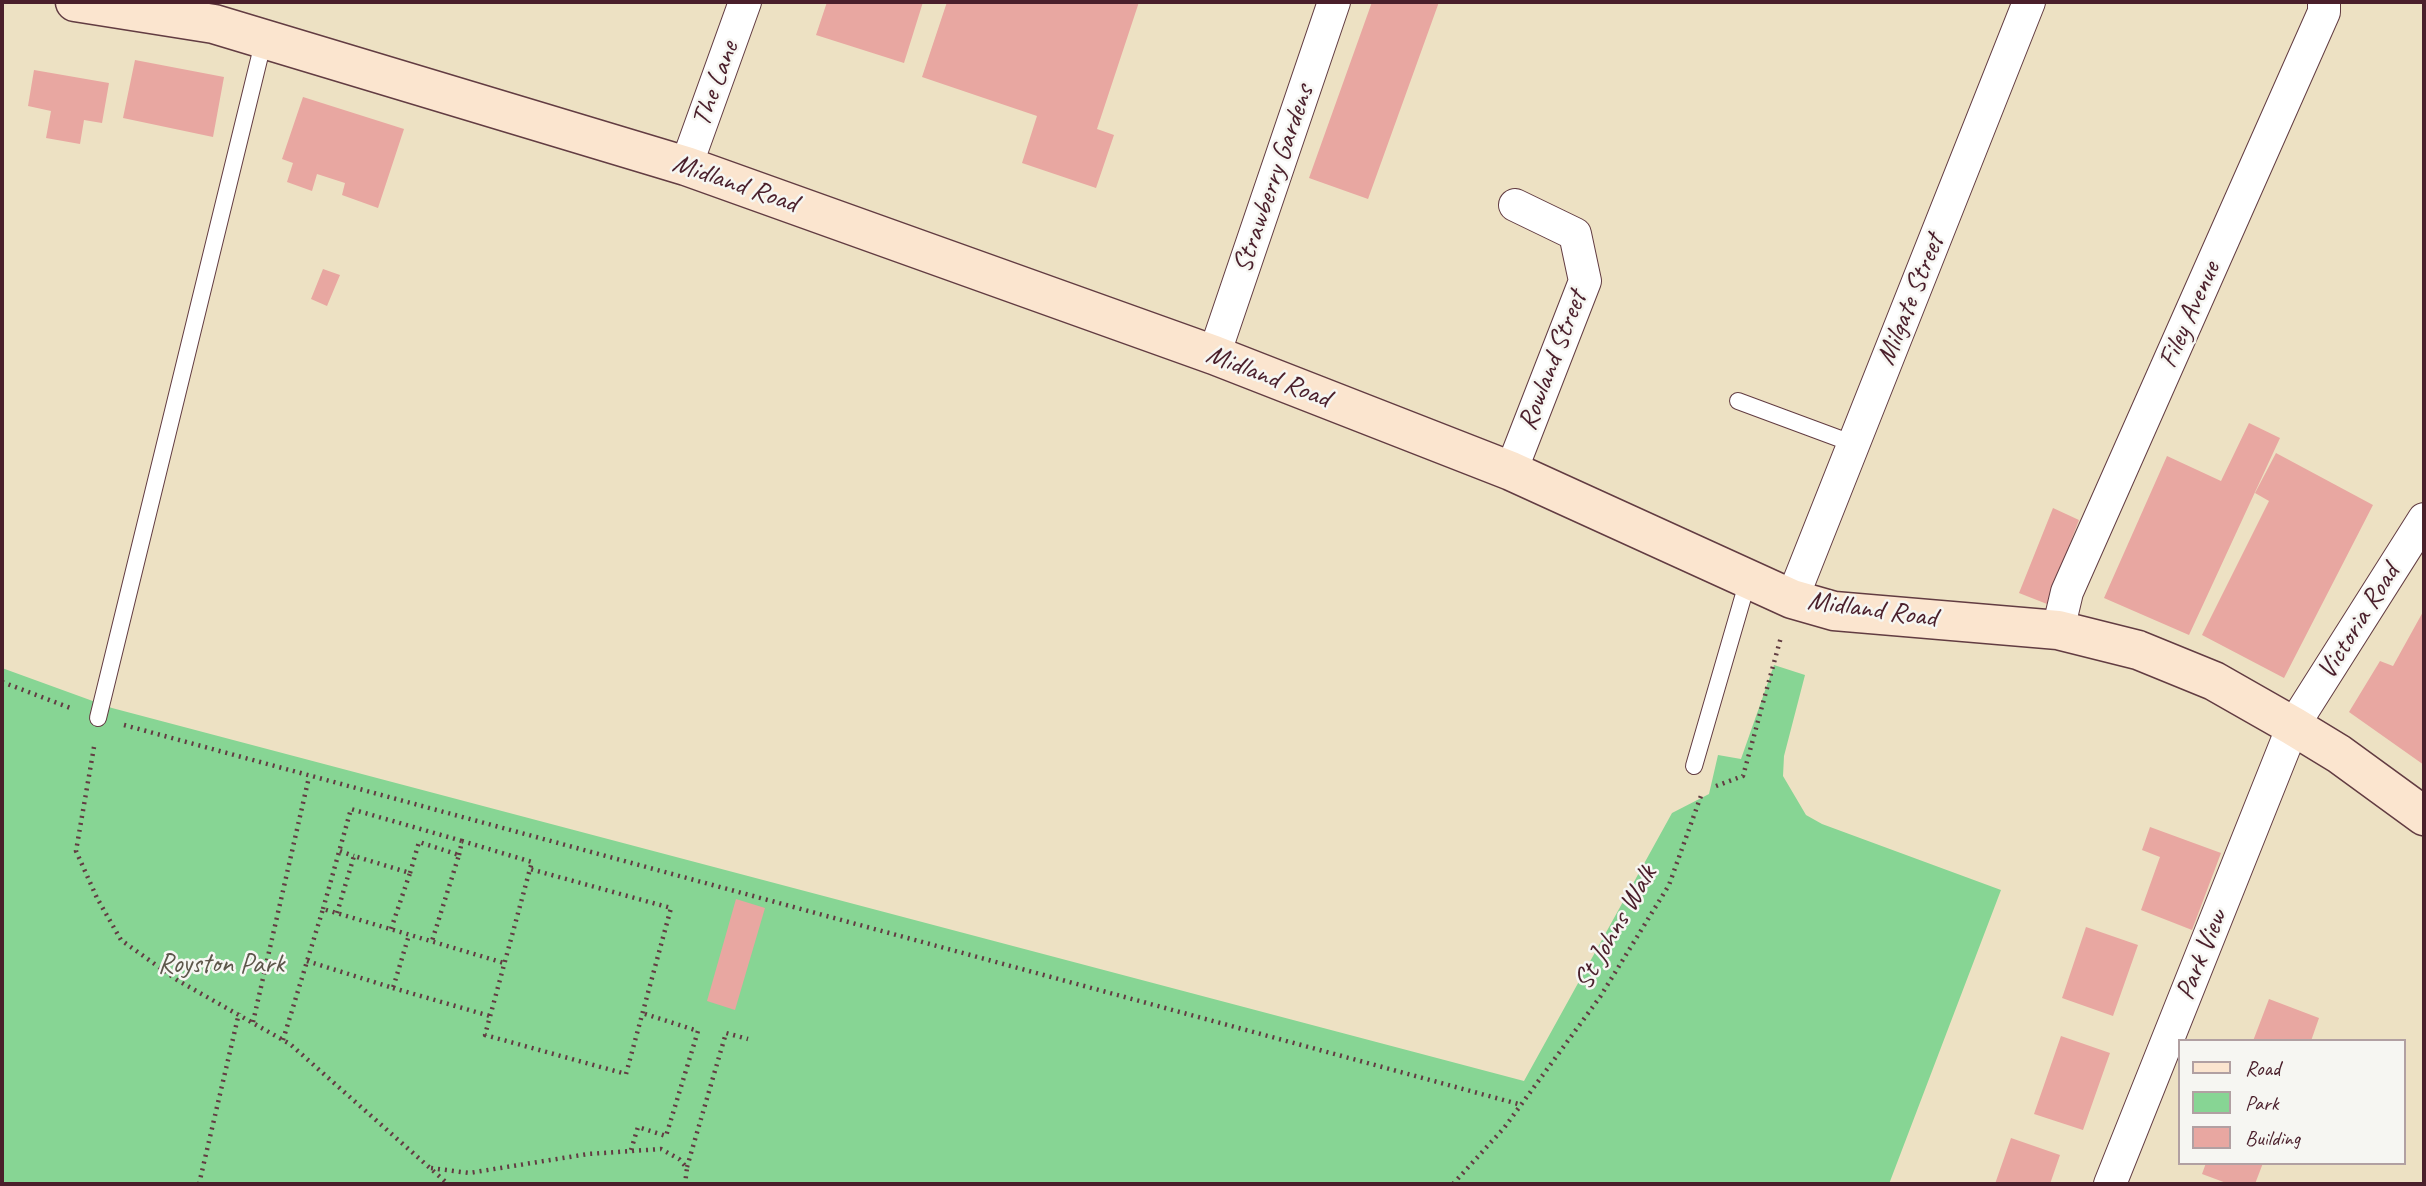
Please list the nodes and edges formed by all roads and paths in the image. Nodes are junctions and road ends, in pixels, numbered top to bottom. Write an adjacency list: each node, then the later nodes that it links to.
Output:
1 (75, 2): 6 (main road, Midland Road)
2 (745, 2): 7 (street, The Lane)
3 (1334, 2): 9 (street, Strawberry Gardens)
4 (2029, 2): 11 (street, Milgate Street)
5 (2324, 2): 16 (street, Filey Avenue)
6 (264, 39): 7 (main road, Midland Road); 18 (lane)
7 (686, 166): 9 (main road, Midland Road)
8 (1515, 205): 12 (street, Rowland Street)
9 (1214, 355): 12 (main road, Midland Road)
10 (1738, 401): 11 (lane)
11 (1854, 444): 15 (street, Milgate Street)
12 (1511, 471): 14 (main road, Midland Road)
13 (2424, 519): 19 (street, Victoria Road)
14 (1748, 580): 15 (main road, Midland Road); 20 (lane)
15 (1792, 599): 16 (main road, Midland Road); 22 (path)
16 (2058, 631): 19 (main road, Midland Road)
17 (2, 682): 18 (path)
18 (98, 718): 21 (path); 39 (path)
19 (2293, 726): 24 (main road, Midland Road); 53 (street, Park View)
20 (1694, 766)
21 (309, 776): 42 (path); 45 (path)
22 (1713, 787)
23 (1703, 791): 45 (path, St Johns Walk)
24 (2424, 816)
25 (462, 841): 26 (path); 27 (path); 29 (path)
26 (340, 851): 28 (path); 31 (path)
27 (459, 855): 30 (path); 35 (path)
28 (354, 856): 30 (path); 32 (path)
29 (530, 869): 37 (path); 40 (path)
30 (410, 873): 33 (path)
31 (323, 909): 32 (path); 36 (path)
32 (337, 913): 33 (path)
33 (391, 929): 34 (path)
34 (409, 935): 35 (path); 38 (path)
35 (432, 941): 37 (path)
36 (307, 961): 38 (path); 43 (path)
37 (504, 964): 41 (path)
38 (393, 988): 41 (path)
39 (239, 1013): 42 (path); 50 (path)
40 (642, 1013): 41 (path); 46 (path)
41 (490, 1016)
42 (253, 1022): 43 (path)
43 (284, 1040): 47 (path)
44 (748, 1040): 48 (path)
45 (1522, 1105): 52 (path, St Johns Walk)
46 (631, 1150): 47 (path); 48 (path)
47 (430, 1168): 49 (path)
48 (687, 1168): 51 (path)
49 (445, 1183)
50 (199, 1184)
51 (685, 1184)
52 (1453, 1184)
53 (2110, 1184)

